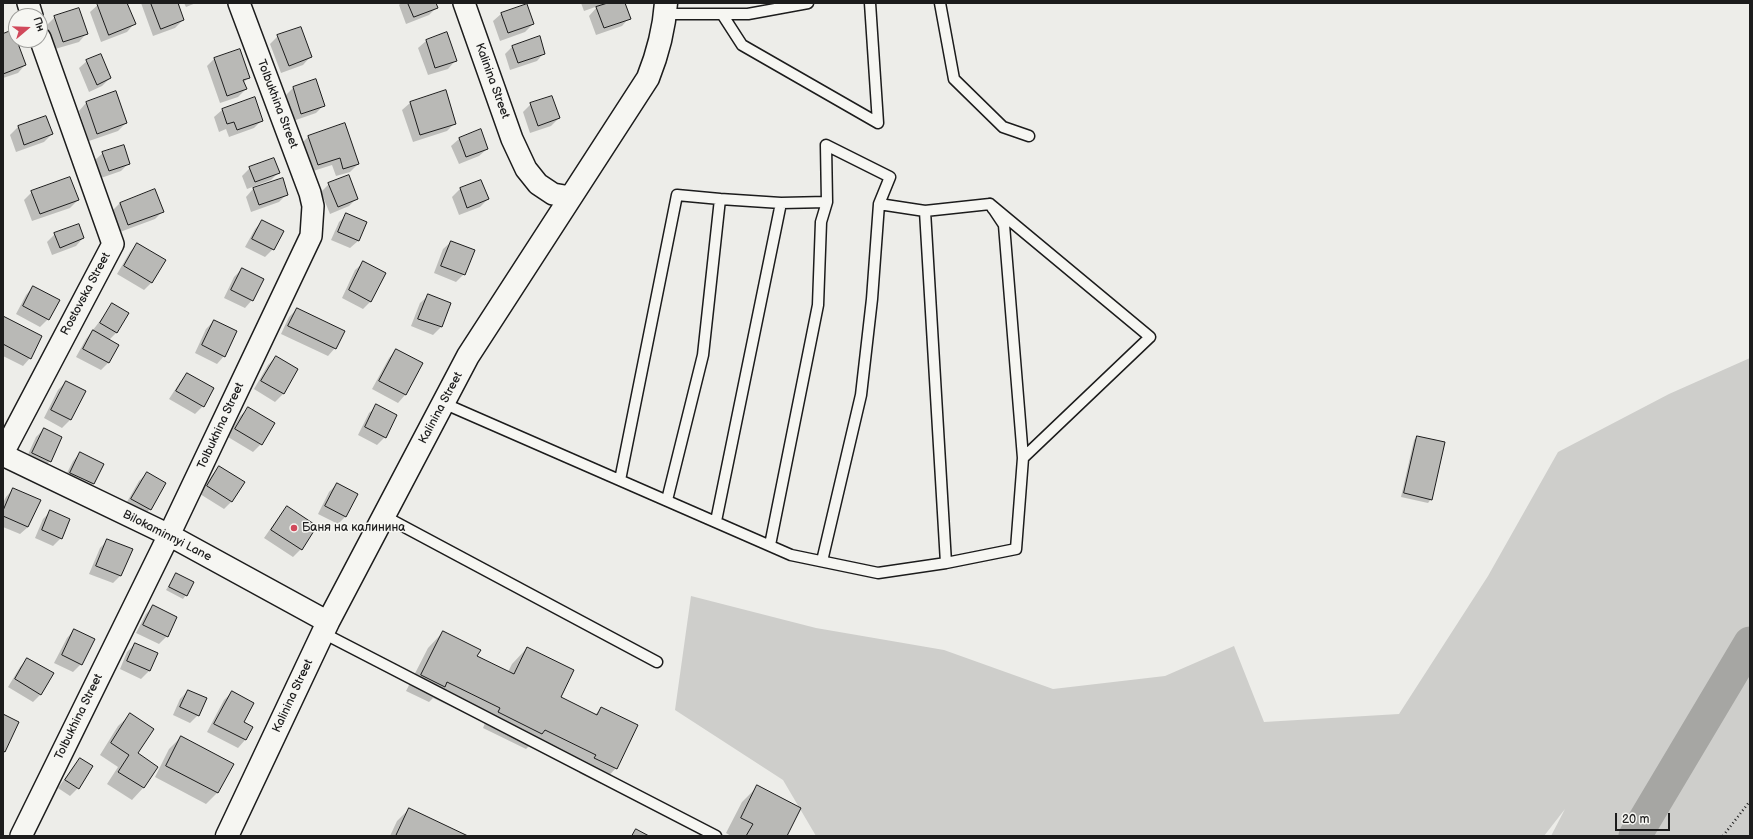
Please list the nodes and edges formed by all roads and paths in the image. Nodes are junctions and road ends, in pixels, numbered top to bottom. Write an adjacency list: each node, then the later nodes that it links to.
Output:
1 (239, 3): 24 (street, Tolbukhina Street)
2 (464, 3): 10 (street, Kalinina Street)
3 (808, 3): 7 (lane)
4 (870, 3): 7 (lane)
5 (940, 3): 9 (lane)
6 (666, 8): 7 (lane); 10 (street)
7 (722, 14)
8 (44, 48): 18 (street, Rostovska Street)
9 (1029, 136)
10 (570, 196): 17 (street, Kalinina Street)
11 (720, 199): 13 (lane); 20 (lane); 21 (lane)
12 (827, 202): 13 (lane); 14 (lane); 25 (lane)
13 (781, 203): 23 (lane)
14 (879, 204): 16 (lane); 26 (lane)
15 (990, 204): 16 (lane); 19 (lane); 19 (lane)
16 (925, 211): 27 (lane)
17 (444, 403): 20 (lane); 22 (street, Kalinina Street)
18 (3, 454): 24 (street, Bilokaminnyi Lane)
19 (1023, 458): 27 (lane)
20 (620, 480): 21 (lane)
21 (667, 500): 23 (lane)
22 (384, 516): 28 (street, Kalinina Street); 29 (lane)
23 (716, 521): 25 (lane)
24 (169, 535): 28 (street, Bilokaminnyi Lane); 31 (street, Tolbukhina Street)
25 (770, 545): 26 (lane)
26 (822, 561): 27 (lane)
27 (946, 563)
28 (326, 628): 32 (street, Kalinina Street); 33 (lane)
29 (657, 662)
30 (1750, 801): 34 (path)
31 (21, 836)
32 (226, 836)
33 (716, 836)
34 (1723, 836)

